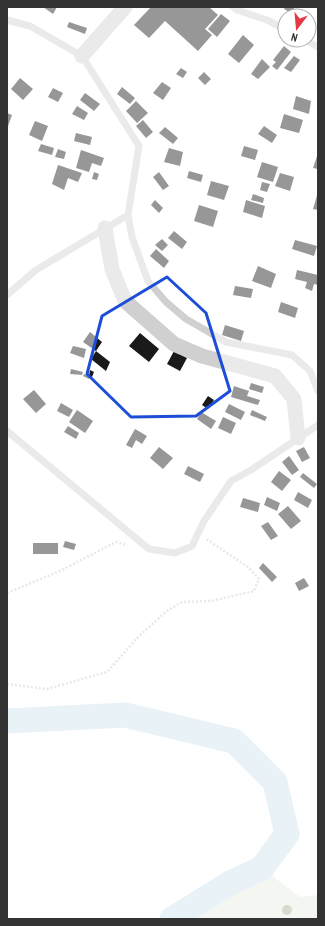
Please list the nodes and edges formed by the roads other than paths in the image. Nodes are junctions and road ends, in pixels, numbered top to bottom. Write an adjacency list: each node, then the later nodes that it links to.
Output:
1 (125, 7): 5 (street)
2 (234, 7): 4 (lane)
3 (7, 20): 5 (lane)
4 (277, 25)
5 (82, 56): 6 (lane)
6 (128, 215): 7 (lane); 9 (lane)
7 (105, 228): 8 (lane); 12 (street)
8 (7, 295)
9 (318, 391)
10 (318, 424): 12 (lane)
11 (7, 431): 12 (lane)
12 (298, 438)

